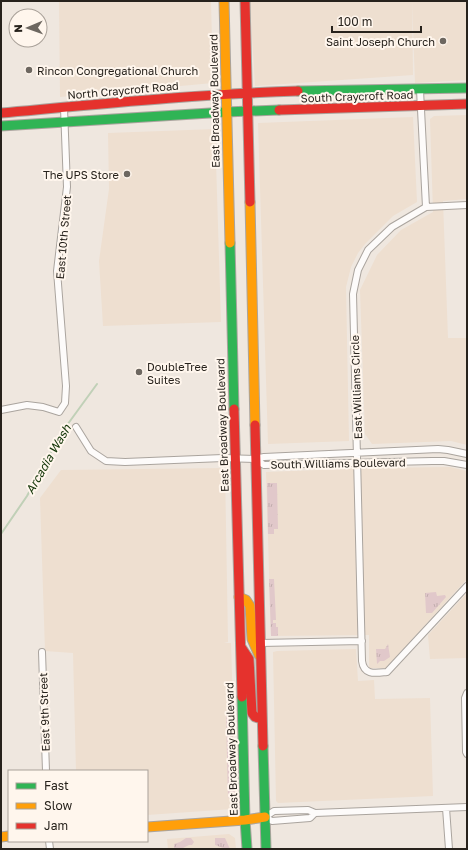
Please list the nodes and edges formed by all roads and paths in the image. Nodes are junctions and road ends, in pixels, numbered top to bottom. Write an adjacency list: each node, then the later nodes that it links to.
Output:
1 (224, 1): 6 (main road, East Broadway Boulevard)
2 (245, 1): 5 (main road)
3 (467, 88): 4 (main road, South Craycroft Road)
4 (420, 90): 5 (main road, South Craycroft Road); 8 (street)
5 (248, 93): 6 (main road, North Craycroft Road); 10 (main road)
6 (226, 94): 9 (main road, North Craycroft Road); 11 (main road, East Broadway Boulevard)
7 (467, 104): 8 (main road, South Craycroft Road)
8 (421, 106): 10 (main road, South Craycroft Road); 16 (street)
9 (64, 108): 12 (main road, North Craycroft Road); 13 (street, East 10th Street)
10 (248, 111): 11 (main road); 22 (main road)
11 (226, 112): 13 (main road); 21 (main road, East Broadway Boulevard)
12 (1, 113)
13 (65, 122): 14 (main road); 17 (street, East 10th Street)
14 (1, 126)
15 (467, 205): 16 (street, East Williams Circle)
16 (426, 207): 19 (street, East Williams Circle)
17 (1, 410)
18 (76, 427): 21 (street)
19 (358, 453): 20 (street, South Williams Boulevard); 22 (street, South Williams Boulevard); 23 (street, East Williams Circle)
20 (467, 454)
21 (235, 458): 22 (street); 26 (main road, East Broadway Boulevard)
22 (255, 459): 23 (street, South Williams Boulevard); 28 (main road)
23 (358, 463): 24 (street, South Williams Boulevard); 27 (street, East Williams Circle)
24 (467, 465)
25 (467, 586): 27 (street, East Williams Circle)
26 (239, 597): 29 (main road, East Broadway Boulevard); 31 (main road)
27 (362, 641): 28 (street)
28 (260, 643): 31 (main road)
29 (240, 645): 33 (main road); 39 (main road, East Broadway Boulevard)
30 (42, 652): 35 (street, East 9th Street)
31 (261, 661): 33 (main road)
32 (467, 693): 34 (street)
33 (262, 719): 38 (main road)
34 (467, 754)
35 (46, 770)
36 (467, 807): 37 (street)
37 (446, 808): 38 (street); 43 (street)
38 (265, 817): 39 (main road); 42 (main road)
39 (245, 820): 40 (main road); 41 (main road, East Broadway Boulevard)
40 (148, 827)
41 (247, 849)
42 (266, 849)
43 (449, 849)

